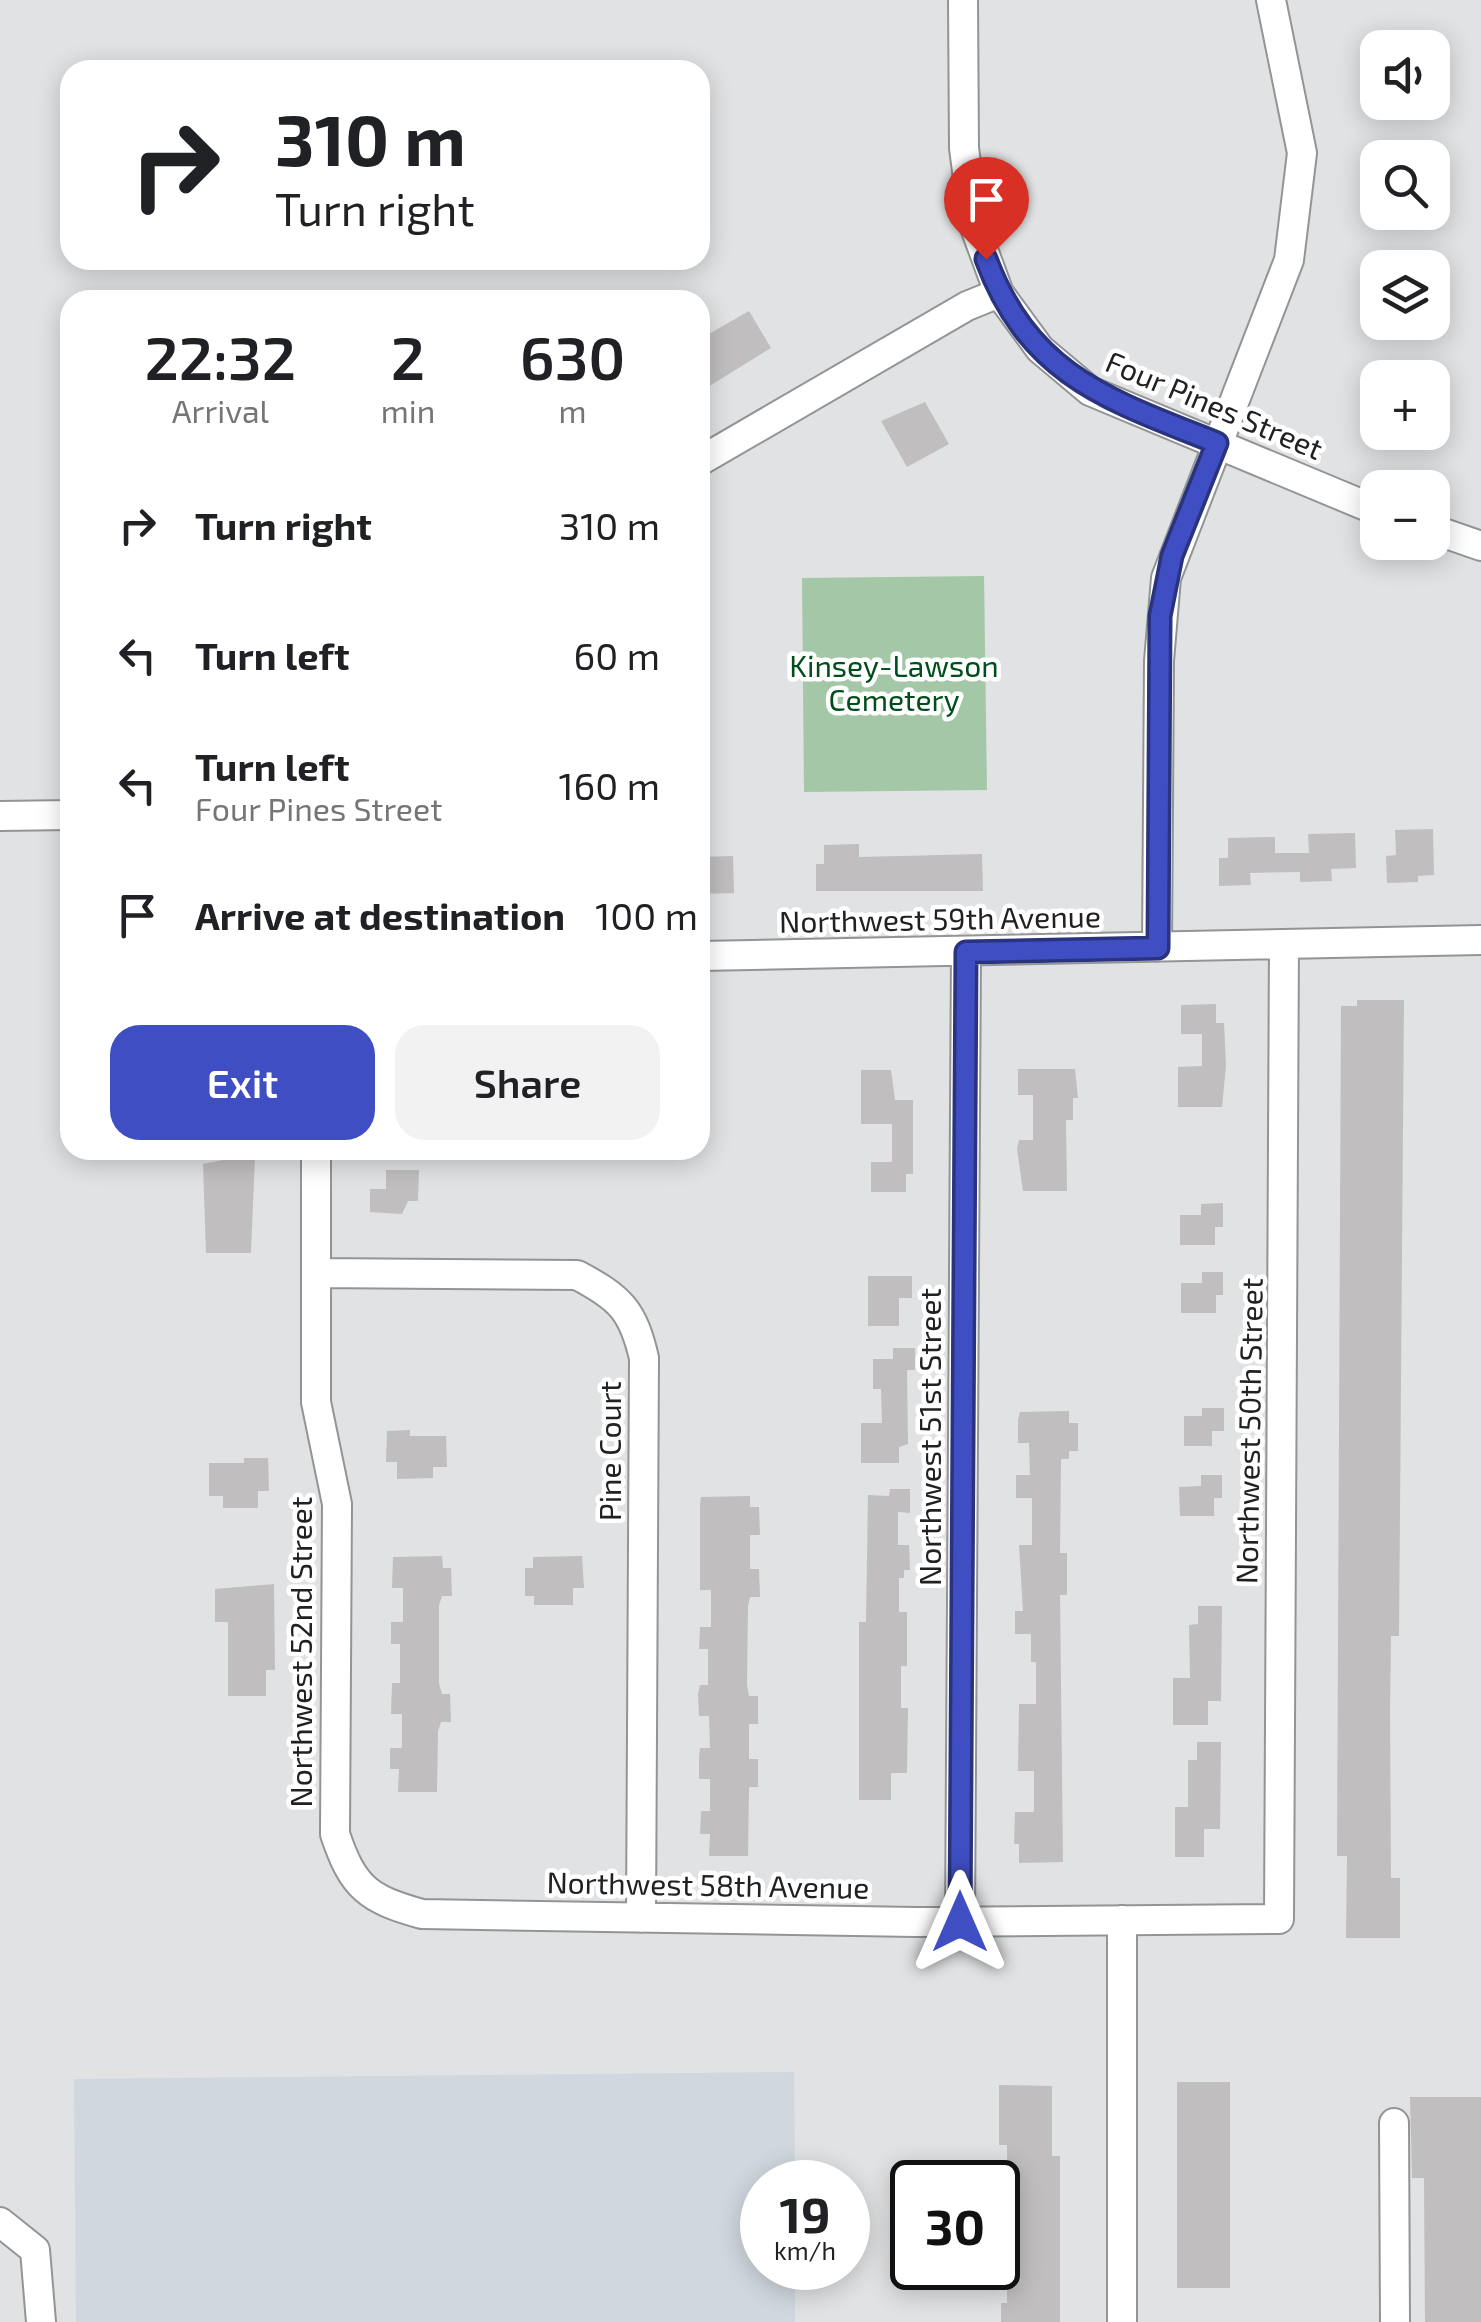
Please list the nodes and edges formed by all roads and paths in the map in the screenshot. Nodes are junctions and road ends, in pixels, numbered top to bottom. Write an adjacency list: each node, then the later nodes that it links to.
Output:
1 (963, 0): 3 (street, Four Pines Street)
2 (1271, 0): 4 (street)
3 (999, 293): 4 (street, Four Pines Street); 5 (street)
4 (1217, 443): 6 (street, Four Pines Street); 13 (street)
5 (710, 454)
6 (1360, 503)
7 (1450, 536): 8 (street)
8 (1481, 546)
9 (60, 815): 10 (street)
10 (0, 816)
11 (1481, 940): 12 (street, Northwest 59th Avenue)
12 (1284, 944): 13 (street, Northwest 59th Avenue); 20 (street, Northwest 50th Street)
13 (1158, 948): 14 (street, Northwest 59th Avenue)
14 (966, 952): 15 (street, Northwest 59th Avenue); 22 (street, Northwest 51st Street)
15 (710, 956)
16 (316, 1160): 17 (street, Northwest 52nd Street)
17 (317, 1273): 18 (street, Northwest 52nd Street); 19 (street, Pine Court)
18 (377, 1902): 19 (street, Northwest 58th Avenue)
19 (641, 1918): 22 (street, Northwest 58th Avenue)
20 (1279, 1919): 21 (street, Northwest 58th Avenue)
21 (1122, 1920): 22 (street, Northwest 58th Avenue); 26 (street)
22 (960, 1922)
23 (1394, 2123): 27 (street)
24 (0, 2222): 25 (street)
25 (40, 2322)
26 (1122, 2322)
27 (1395, 2322)

